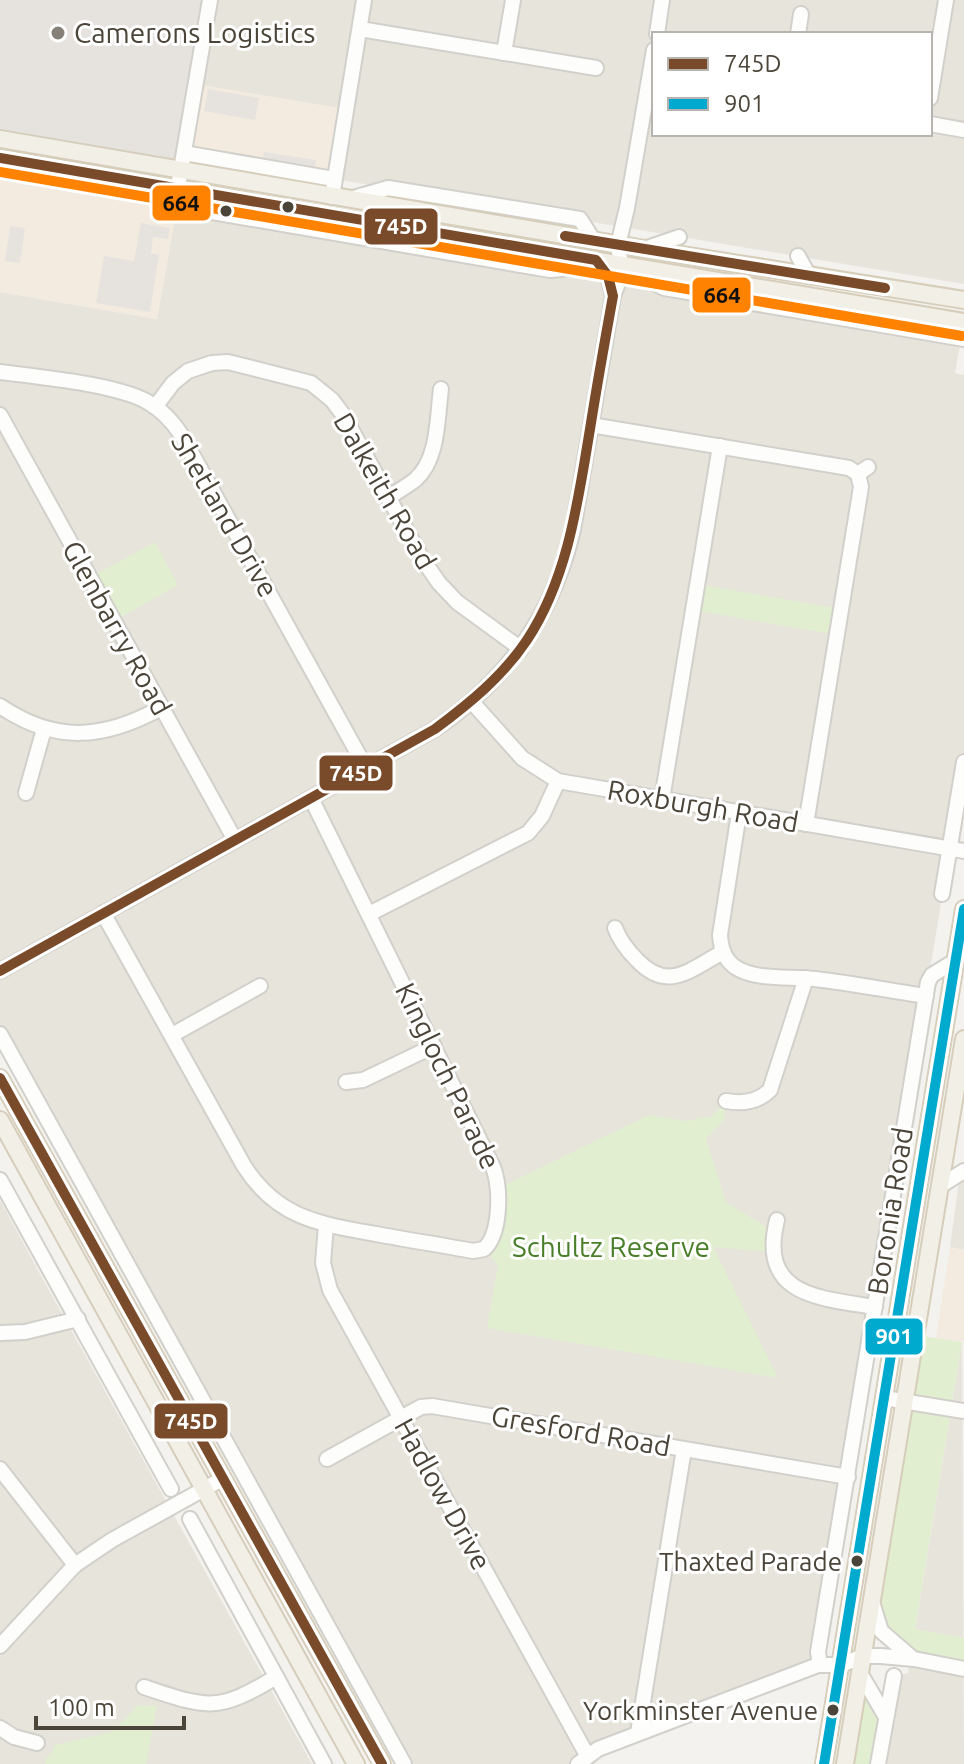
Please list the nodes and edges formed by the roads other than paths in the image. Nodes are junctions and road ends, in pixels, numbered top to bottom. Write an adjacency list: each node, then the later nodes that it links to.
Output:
1 (210, 0): 18 (street)
2 (364, 0): 7 (street)
3 (513, 0): 10 (street)
4 (662, 0): 8 (street)
5 (946, 0): 13 (street)
6 (801, 14): 9 (street)
7 (360, 29): 10 (street); 24 (street)
8 (657, 32)
9 (798, 32)
10 (504, 53): 11 (street)
11 (596, 68)
12 (652, 78): 27 (street)
13 (932, 86)
14 (932, 124): 15 (street)
15 (964, 130)
16 (0, 139): 17 (main road)
17 (52, 148): 19 (main road); 21 (main road)
18 (184, 153): 22 (street); 24 (street)
19 (105, 157): 22 (main road); 23 (main road)
20 (0, 158): 21 (main road)
21 (49, 166): 23 (main road)
22 (181, 171): 25 (street); 26 (main road)
23 (103, 176): 25 (main road)
24 (334, 179): 26 (street)
25 (179, 196): 32 (main road); 32 (street)
26 (332, 197): 29 (main road)
27 (627, 208): 29 (street); 30 (street)
28 (652, 232): 30 (street)
29 (618, 245): 30 (main road); 33 (street)
30 (642, 249): 35 (main road)
31 (798, 256): 35 (street)
32 (592, 260): 33 (main road); 36 (street)
33 (621, 265): 34 (main road); 36 (street)
34 (649, 270): 38 (main road); 39 (street)
35 (809, 276): 37 (main road)
36 (613, 296): 44 (street)
37 (964, 300)
38 (964, 322)
39 (964, 339)
40 (1, 375): 42 (street, Shetland Drive)
41 (441, 389): 46 (street)
42 (155, 407): 46 (street, Dalkeith Road); 53 (street, Shetland Drive)
43 (0, 415): 50 (street, Glenbarry Road)
44 (591, 425): 45 (street); 47 (street)
45 (720, 446): 57 (street); 59 (street)
46 (389, 497): 47 (street, Dalkeith Road)
47 (521, 649): 48 (street)
48 (472, 702): 53 (street); 54 (street, Roxburgh Road)
49 (0, 706): 51 (street)
50 (161, 708): 51 (street); 60 (street, Glenbarry Road)
51 (44, 729): 55 (street)
52 (964, 762): 61 (street)
53 (366, 768): 56 (street)
54 (558, 781): 57 (street, Roxburgh Road); 65 (street)
55 (26, 793)
56 (311, 798): 60 (street); 65 (street, Kingloch Parade)
57 (662, 799): 58 (street, Roxburgh Road)
58 (739, 813): 59 (street, Roxburgh Road); 67 (street)
59 (806, 824): 61 (street, Roxburgh Road)
60 (235, 840): 64 (street)
61 (957, 850): 62 (street)
62 (942, 894)
63 (964, 909): 68 (main road, Boronia Road)
64 (103, 913): 69 (street); 74 (street, Kingloch Parade)
65 (369, 914): 76 (street, Kingloch Parade)
66 (615, 928): 67 (street)
67 (723, 952): 70 (street)
68 (955, 961): 72 (street, Boronia Road); 91 (main road, Boronia Road)
69 (0, 971)
70 (806, 978): 72 (street); 80 (street)
71 (260, 986): 74 (street)
72 (926, 996): 88 (street, Boronia Road)
73 (0, 1034): 77 (street)
74 (172, 1035): 87 (street, Kingloch Parade)
75 (964, 1039): 85 (main road, Boronia Road)
76 (434, 1046): 79 (street); 87 (street, Kingloch Parade)
77 (7, 1059): 126 (street)
78 (0, 1078): 81 (main road)
79 (346, 1082)
80 (726, 1101)
81 (13, 1102): 82 (main road); 99 (main road)
82 (3, 1125): 100 (main road)
83 (964, 1171): 85 (street)
84 (0, 1180): 89 (street)
85 (940, 1186): 92 (main road, Boronia Road)
86 (777, 1220): 88 (street)
87 (326, 1225): 94 (street, Hadlow Drive)
88 (875, 1307): 98 (street, Boronia Road)
89 (78, 1319): 90 (street); 101 (street)
90 (0, 1333)
91 (884, 1398): 92 (street); 109 (main road, Boronia Road)
92 (905, 1401): 93 (street); 104 (main road, Boronia Road)
93 (964, 1411)
94 (401, 1418): 95 (street, Gresford Road); 96 (street, Gresford Road); 122 (street, Hadlow Drive)
95 (684, 1449): 98 (street, Gresford Road); 119 (street)
96 (327, 1459)
97 (0, 1469): 103 (street)
98 (848, 1477): 108 (street, Boronia Road)
99 (222, 1479): 100 (street); 114 (main road)
100 (205, 1488): 103 (street); 115 (main road)
101 (171, 1489)
102 (190, 1519): 112 (street)
103 (75, 1565): 105 (street)
104 (872, 1597): 106 (street); 107 (main road, Boronia Road)
105 (0, 1646)
106 (914, 1659): 107 (street); 110 (street)
107 (861, 1664): 109 (street); 116 (street); 128 (main road, Boronia Road)
108 (820, 1665): 109 (street); 119 (street)
109 (841, 1665): 127 (main road, Boronia Road)
110 (964, 1669)
111 (894, 1676): 116 (street)
112 (276, 1677): 113 (street); 123 (street)
113 (144, 1687)
114 (345, 1699): 115 (main road); 117 (main road)
115 (327, 1709): 120 (main road)
116 (886, 1717): 129 (street)
117 (360, 1724): 120 (main road); 125 (main road)
118 (0, 1728): 121 (street)
119 (638, 1733): 122 (street)
120 (340, 1734): 124 (main road)
121 (37, 1743)
122 (583, 1760)
123 (324, 1764)
124 (356, 1764)
125 (382, 1764)
126 (404, 1764)
127 (824, 1764)
128 (845, 1764)
129 (878, 1764)

